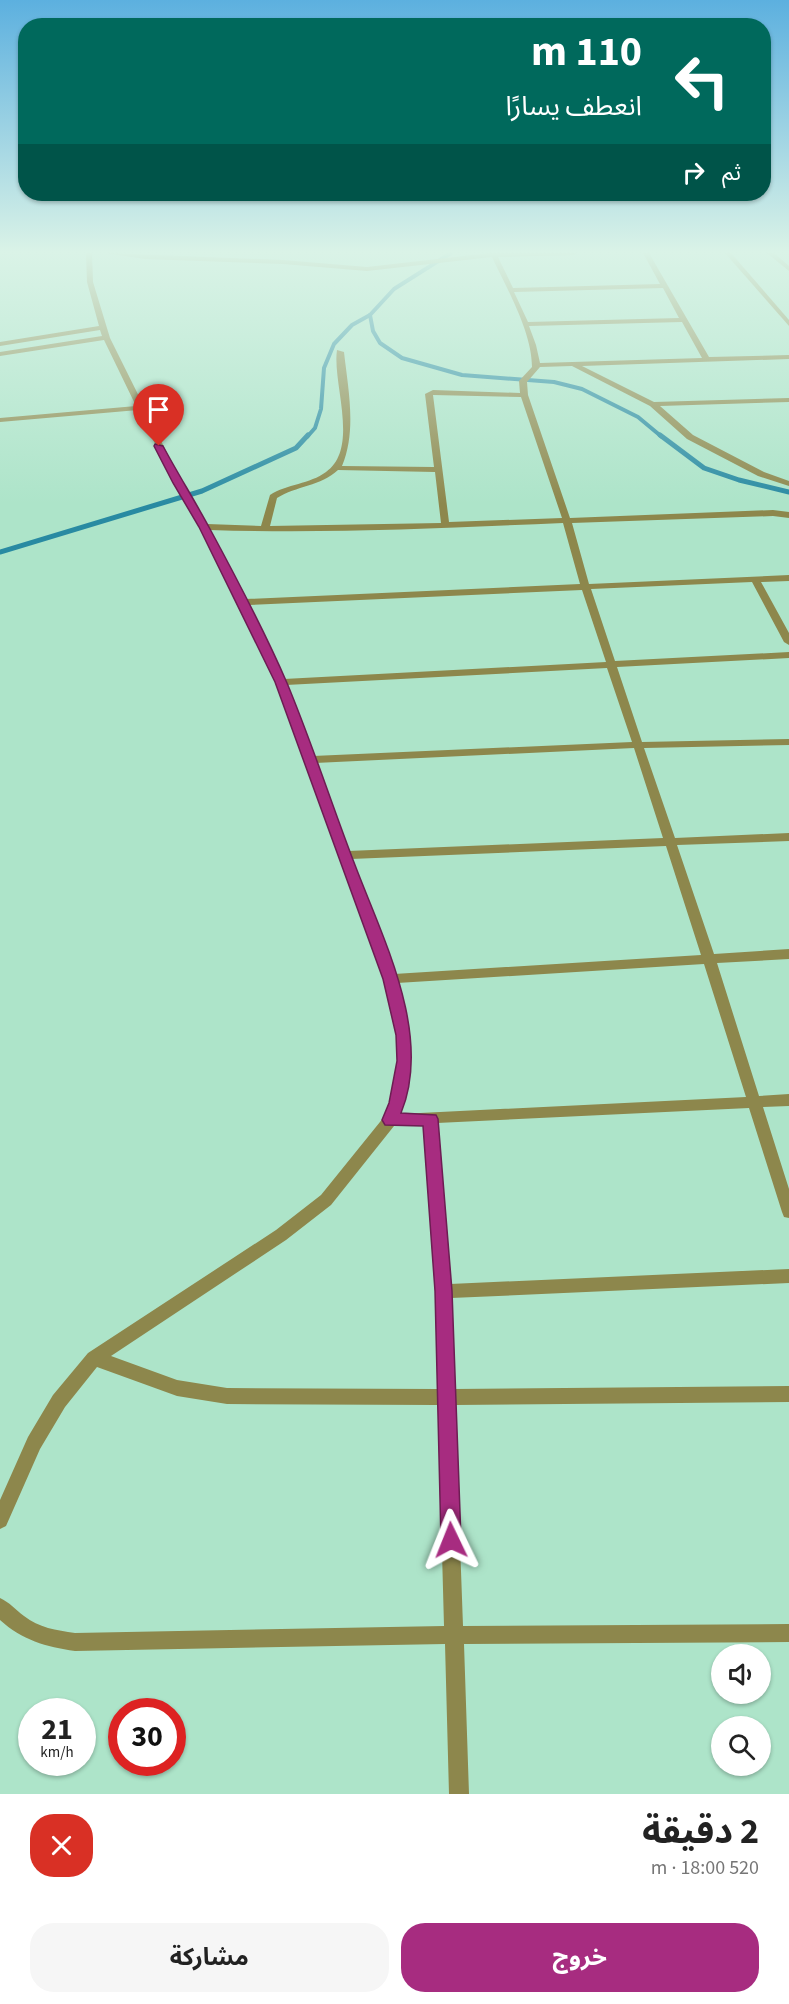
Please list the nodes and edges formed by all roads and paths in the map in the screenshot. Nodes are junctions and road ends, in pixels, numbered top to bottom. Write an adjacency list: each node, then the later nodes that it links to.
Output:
1 (46, 337): 5 (street)
2 (528, 337): 10 (street)
3 (694, 337): 9 (street)
4 (106, 338): 7 (street); 15 (street)
5 (0, 344)
6 (340, 352): 17 (street)
7 (0, 354)
8 (789, 357): 9 (street)
9 (706, 359): 11 (street)
10 (536, 365): 11 (street); 12 (street)
11 (574, 365): 14 (street)
12 (524, 395): 18 (street); 21 (street)
13 (789, 400): 14 (street)
14 (653, 404): 19 (street)
15 (140, 408): 16 (street); 23 (street)
16 (0, 420)
17 (338, 468): 18 (street); 24 (street)
18 (438, 470): 22 (street)
19 (789, 484)
20 (789, 515): 21 (street)
21 (567, 521): 22 (street); 27 (street)
22 (445, 525): 24 (street)
23 (204, 527): 24 (street); 28 (street)
24 (265, 529)
25 (789, 578): 26 (street)
26 (755, 579): 27 (street); 29 (street)
27 (586, 588): 28 (street); 31 (street)
28 (242, 602): 32 (street)
29 (789, 642)
30 (789, 655): 31 (street)
31 (611, 665): 32 (street); 34 (street)
32 (280, 682): 35 (street)
33 (789, 742): 34 (street)
34 (637, 745): 35 (street); 37 (street)
35 (310, 760): 38 (street)
36 (789, 837): 37 (street)
37 (670, 842): 38 (street); 40 (street)
38 (343, 855): 41 (street)
39 (789, 954): 40 (street)
40 (709, 959): 41 (street); 43 (street)
41 (390, 979): 45 (street)
42 (789, 1100): 43 (street)
43 (753, 1102): 44 (street); 46 (street)
44 (430, 1119): 45 (street); 48 (street)
45 (390, 1120): 49 (street)
46 (789, 1212)
47 (789, 1276): 48 (street)
48 (443, 1291): 51 (street)
49 (94, 1358): 51 (street); 52 (street)
50 (789, 1394): 51 (street)
51 (446, 1397): 55 (street)
52 (0, 1520)
53 (0, 1607): 55 (street)
54 (789, 1633): 55 (street)
55 (454, 1635): 56 (street)
56 (459, 1794)

